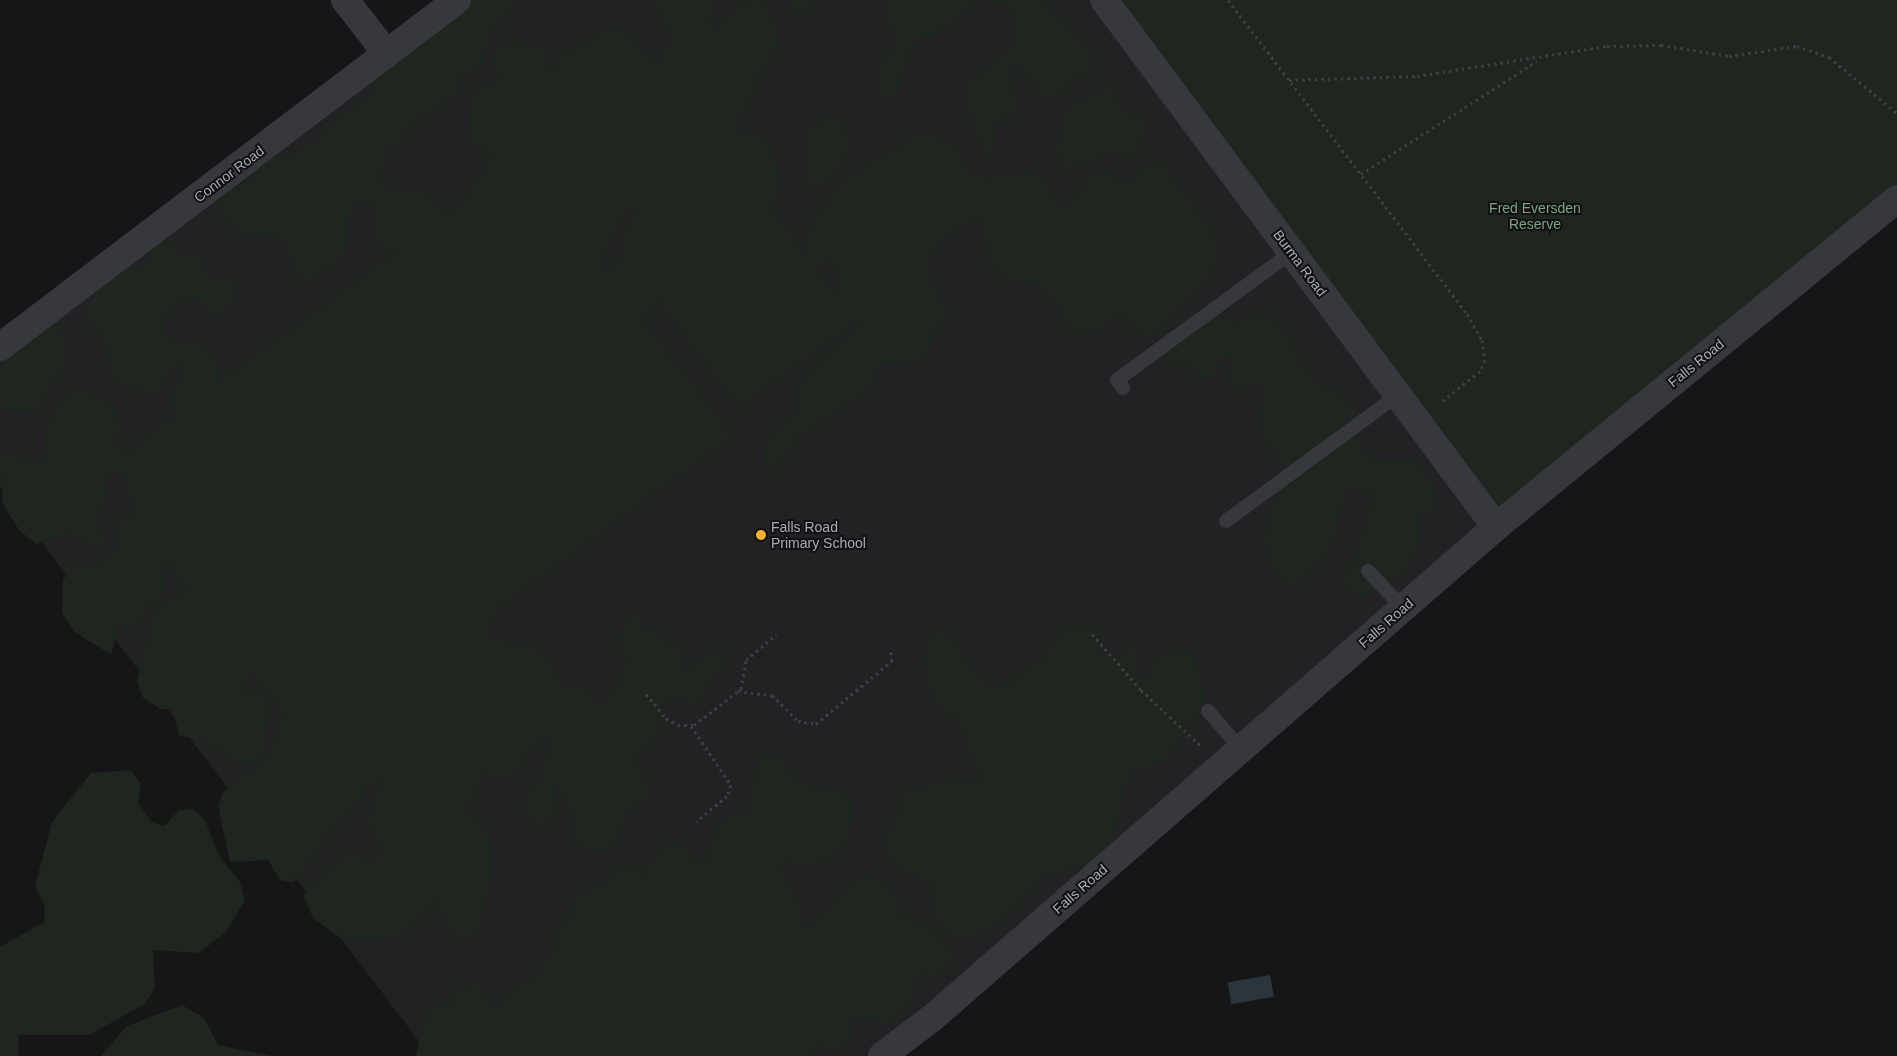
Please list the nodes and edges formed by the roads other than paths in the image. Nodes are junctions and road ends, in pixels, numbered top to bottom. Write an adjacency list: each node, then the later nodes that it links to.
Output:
1 (346, 0): 4 (street)
2 (457, 0): 4 (street, Connor Road)
3 (1104, 0): 6 (street, Burma Road)
4 (387, 54): 7 (street, Connor Road)
5 (1897, 199): 11 (street, Falls Road)
6 (1292, 252): 8 (lane); 9 (street, Burma Road)
7 (0, 347)
8 (1123, 388)
9 (1398, 395): 10 (lane); 11 (street, Burma Road)
10 (1226, 521)
11 (1496, 526): 13 (street, Falls Road)
12 (1368, 571): 13 (lane)
13 (1403, 608): 15 (street, Falls Road)
14 (1208, 712): 15 (lane)
15 (1232, 757): 16 (street, Falls Road)
16 (882, 1056)

